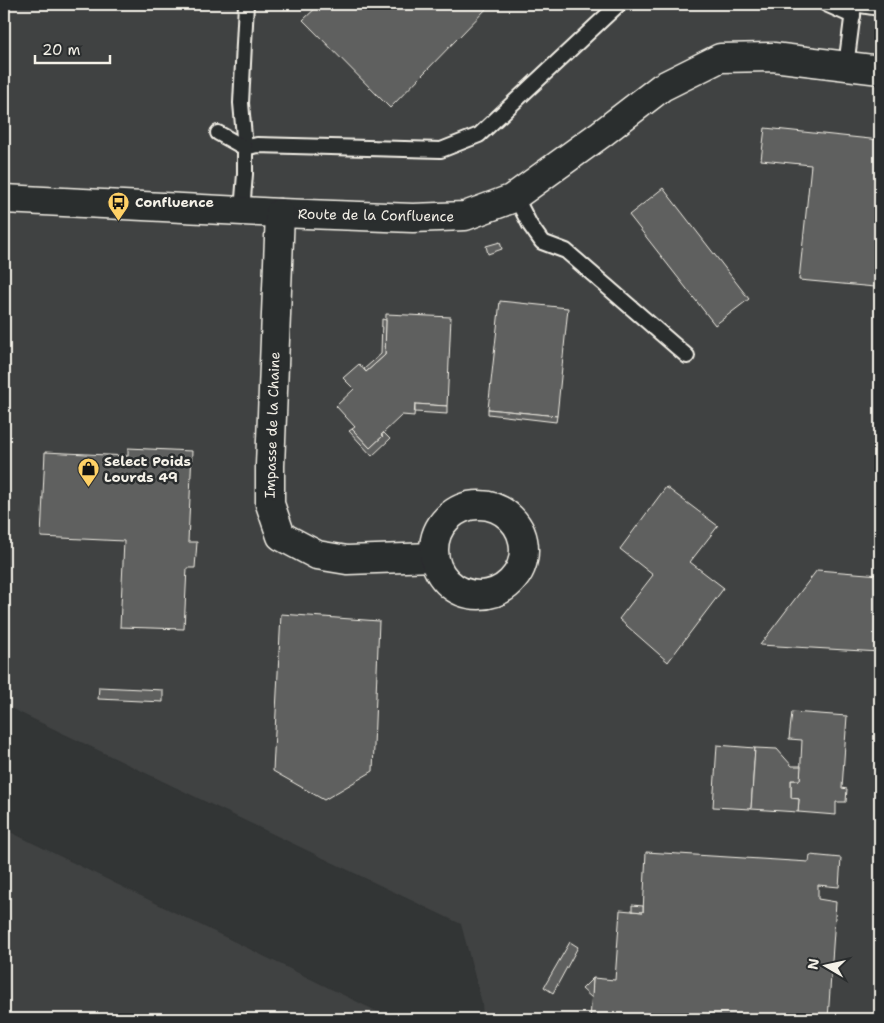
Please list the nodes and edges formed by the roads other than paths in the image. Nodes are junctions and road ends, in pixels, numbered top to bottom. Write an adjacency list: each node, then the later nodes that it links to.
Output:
1 (246, 4): 9 (lane)
2 (619, 4): 9 (lane)
3 (826, 4): 5 (lane)
4 (880, 8): 5 (lane)
5 (853, 16): 6 (lane)
6 (846, 66): 7 (street, Route de la Confluence); 10 (street, Route de la Confluence)
7 (880, 70)
8 (218, 133): 9 (lane)
9 (244, 148): 12 (lane)
10 (515, 196): 13 (street, Route de la Confluence); 14 (lane)
11 (4, 199): 12 (street, Route de la Confluence)
12 (242, 212): 13 (street, Route de la Confluence)
13 (280, 213): 15 (street, Impasse de la Chaine)
14 (687, 356)
15 (434, 556)

